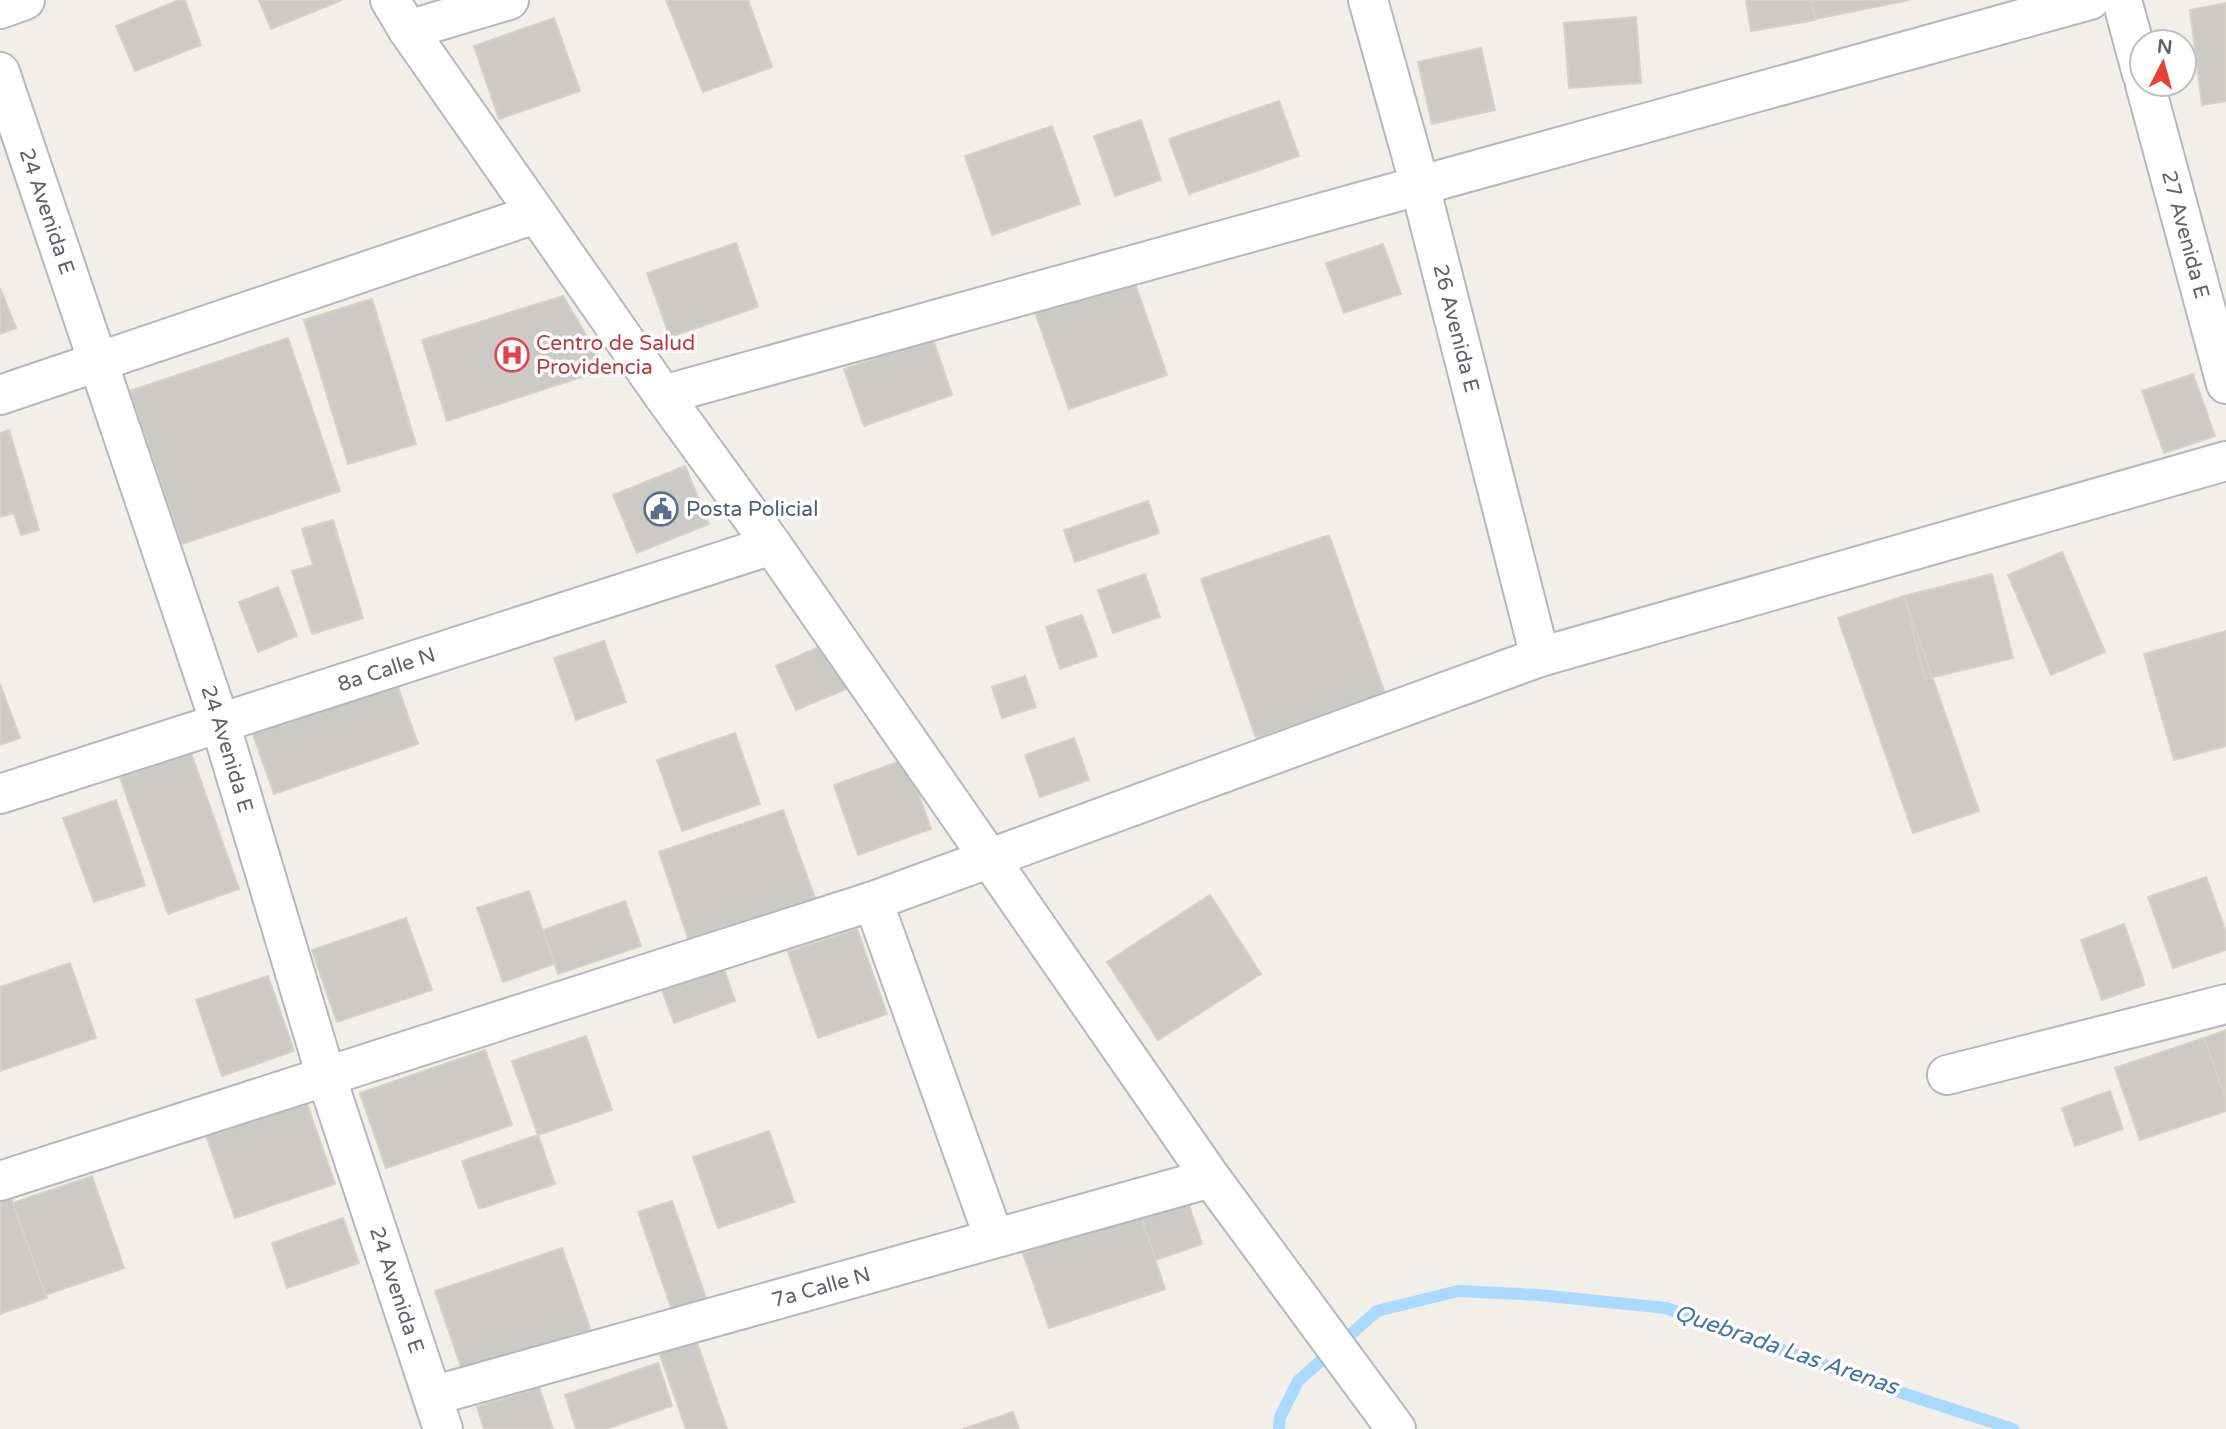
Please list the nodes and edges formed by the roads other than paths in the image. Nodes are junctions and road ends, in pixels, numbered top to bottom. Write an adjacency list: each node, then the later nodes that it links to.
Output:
1 (25, 0): 6 (street)
2 (509, 0): 7 (street)
3 (1368, 0): 11 (street, 26 Avenida E)
4 (2090, 0): 11 (street)
5 (2122, 0): 8 (street)
6 (0, 9)
7 (399, 15): 12 (street)
8 (2130, 28)
9 (0, 72): 13 (street, 24 Avenida E)
10 (2149, 98): 14 (street, 27 Avenida E)
11 (1420, 186): 16 (street); 19 (street, 26 Avenida E)
12 (535, 214): 13 (street); 16 (street)
13 (97, 362): 15 (street); 20 (street, 24 Avenida E)
14 (2226, 384)
15 (0, 395)
16 (663, 396): 18 (street)
17 (2226, 461): 19 (street)
18 (772, 545): 20 (street, 8a Calle N); 22 (street)
19 (1540, 657): 22 (street)
20 (220, 723): 21 (street, 8a Calle N); 26 (street, 24 Avenida E)
21 (0, 794)
22 (990, 859): 23 (street); 27 (street)
23 (873, 901): 26 (street); 29 (street)
24 (2226, 1004): 25 (street)
25 (1947, 1075)
26 (326, 1076): 28 (street); 30 (street, 24 Avenida E)
27 (1211, 1178): 29 (street, 7a Calle N); 31 (street)
28 (0, 1181)
29 (994, 1238): 30 (street, 7a Calle N)
30 (438, 1413)
31 (1396, 1429)

